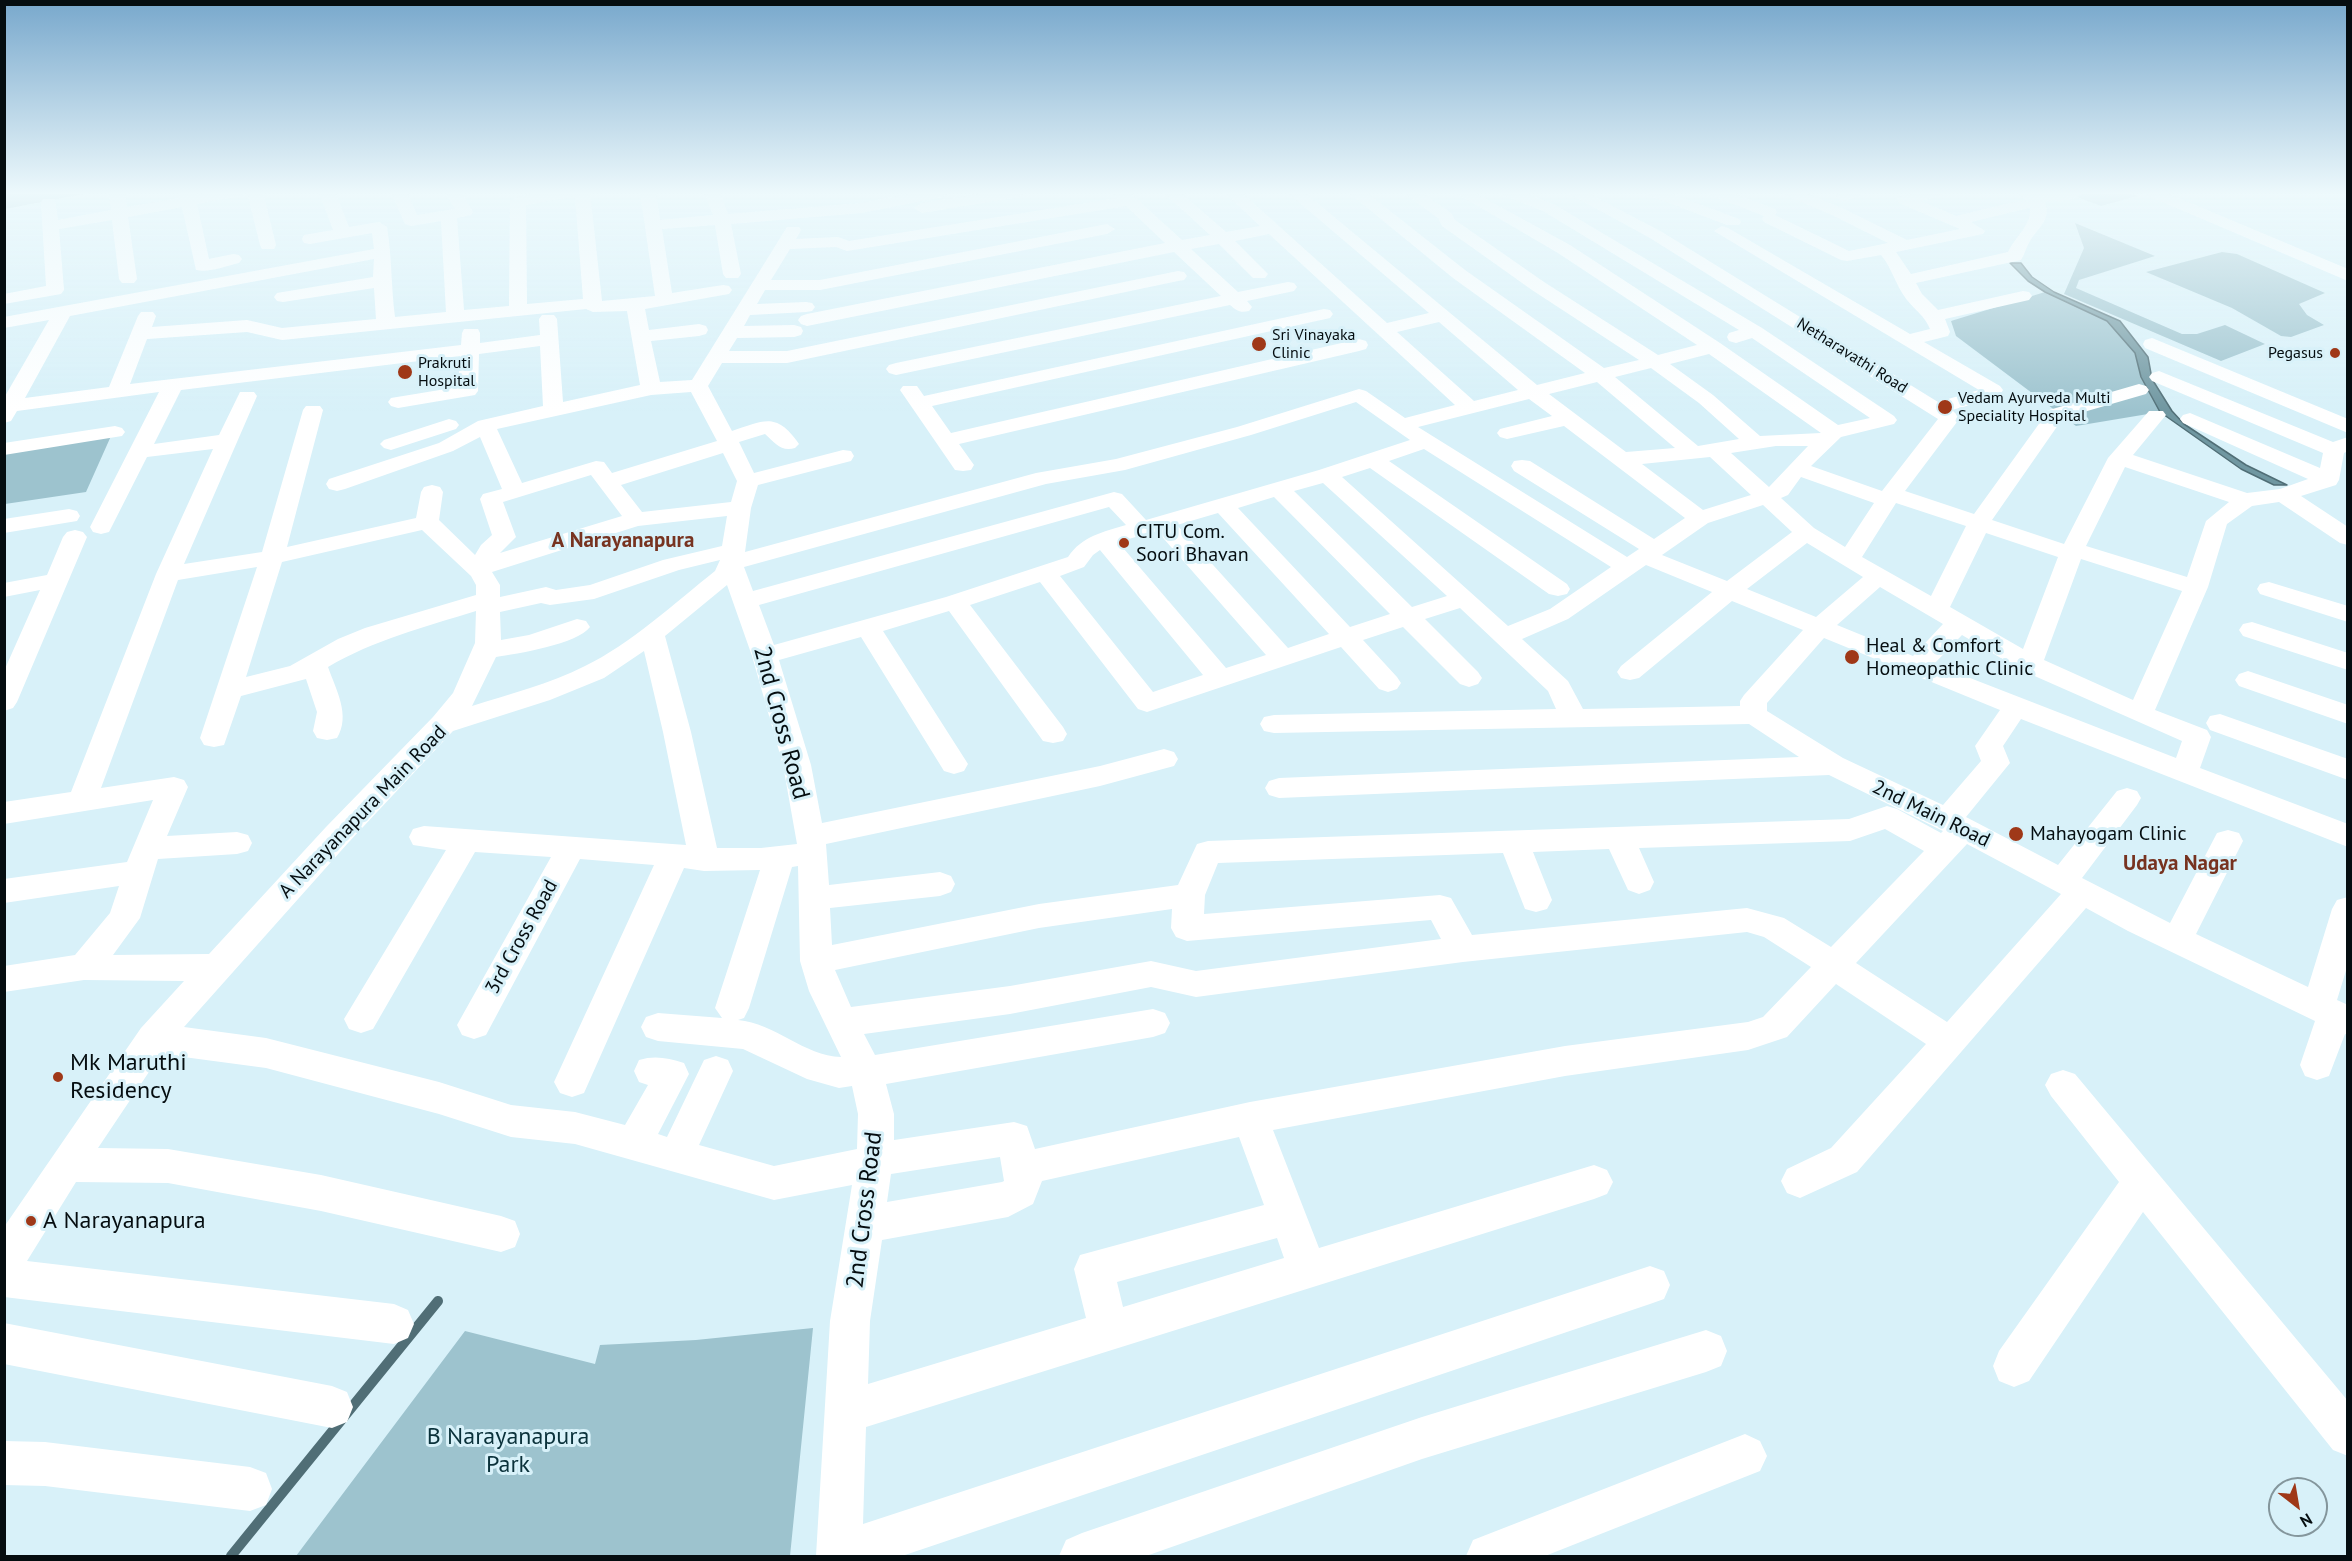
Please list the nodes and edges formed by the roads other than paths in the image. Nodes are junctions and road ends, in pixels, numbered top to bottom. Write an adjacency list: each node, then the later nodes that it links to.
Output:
1 (53, 265): 40 (street)
2 (126, 265): 30 (street)
3 (315, 265): 36 (street)
4 (383, 265): 32 (street)
5 (456, 265): 52 (street)
6 (518, 265): 46 (street)
7 (590, 265): 42 (street)
8 (659, 265): 41 (street)
9 (726, 265): 41 (street)
10 (780, 265): 33 (street)
11 (926, 265): 33 (street)
12 (943, 265): 35 (street)
13 (1079, 265): 35 (street)
14 (1199, 265): 39 (street)
15 (1250, 265): 27 (street)
16 (1311, 265): 57 (street)
17 (1381, 265): 50 (street)
18 (1448, 265): 74 (street)
19 (1508, 265): 72 (street)
20 (1588, 265): 68 (street)
21 (1643, 265): 60 (street)
22 (1704, 265): 87 (street, Netharavathi Road)
23 (1781, 265): 65 (street)
24 (1897, 265): 31 (street)
25 (1981, 265): 31 (street)
26 (2322, 265): 29 (street)
27 (1259, 274)
28 (1178, 276): 49 (street)
29 (2348, 276)
30 (128, 279)
31 (1905, 280): 51 (street)
32 (382, 281): 38 (street); 55 (street)
33 (758, 285): 45 (street)
34 (1288, 287): 39 (street)
35 (963, 288): 49 (street); 53 (street)
36 (156, 295): 47 (street); 61 (street)
37 (2024, 296): 51 (street)
38 (283, 297)
39 (1232, 297): 56 (street); 73 (street)
40 (4, 299)
41 (664, 299): 43 (street)
42 (594, 303): 43 (street); 44 (street)
43 (635, 305): 62 (street)
44 (547, 308): 46 (street); 63 (street)
45 (743, 310): 53 (street); 59 (street)
46 (518, 311): 52 (street)
47 (63, 312): 54 (street); 90 (street)
48 (1324, 314): 56 (street)
49 (986, 316): 64 (street)
50 (1442, 316): 57 (street); 82 (street)
51 (1934, 316): 65 (street)
52 (464, 317): 55 (street); 69 (street)
53 (802, 319): 59 (street)
54 (4, 323)
55 (386, 324): 61 (street)
56 (1267, 328): 71 (street); 85 (street)
57 (1383, 329): 86 (street)
58 (699, 330): 62 (street)
59 (732, 332): 70 (street)
60 (1755, 332): 68 (street); 99 (street)
61 (140, 334): 81 (street)
62 (641, 338): 79 (street)
63 (549, 339): 69 (street); 89 (street)
64 (874, 339): 70 (street); 73 (street)
65 (1907, 339): 87 (street)
66 (2152, 344): 95 (street)
67 (1359, 345): 71 (street)
68 (1710, 346): 72 (street); 99 (street)
69 (469, 350): 77 (street); 84 (street)
70 (718, 357): 78 (street)
71 (1304, 358): 102 (street)
72 (1654, 362): 74 (street); 105 (street)
73 (896, 369): 85 (street)
74 (1600, 375): 82 (street); 108 (street)
75 (2159, 377): 106 (street)
76 (402, 378): 84 (street)
77 (174, 383): 81 (street); 109 (street)
78 (698, 386): 79 (street); 101 (street)
79 (651, 389): 89 (street)
80 (2139, 390): 136 (street)
81 (117, 391): 90 (street)
82 (1533, 392): 86 (street); 92 (street)
83 (247, 396): 100 (street)
84 (398, 402): 96 (street)
85 (920, 403): 102 (street)
86 (1470, 408): 94 (street)
87 (1937, 408): 127 (street)
88 (313, 410): 144 (street)
89 (553, 411): 96 (street)
90 (8, 412)
91 (2156, 415): 111 (street)
92 (1570, 418): 98 (street); 112 (street)
93 (2190, 419): 120 (street)
94 (1401, 425): 103 (street); 116 (street)
95 (2348, 427)
96 (480, 429): 122 (street); 125 (street)
97 (114, 432): 107 (street)
98 (1507, 433)
99 (1831, 436): 105 (street); 117 (street)
100 (225, 441): 109 (street); 150 (street)
101 (729, 441): 104 (street); 119 (street); 121 (street)
102 (946, 441): 114 (street)
103 (1426, 441): 113 (street); 146 (street)
104 (788, 444)
105 (1756, 444): 108 (street)
106 (2341, 447): 120 (street)
107 (4, 449)
108 (1704, 451): 112 (street); 128 (street)
109 (137, 452): 139 (street)
110 (843, 456): 119 (street)
111 (2120, 458): 130 (street); 143 (street)
112 (1621, 459): 133 (street)
113 (1373, 460): 118 (street); 156 (street)
114 (963, 465)
115 (1522, 466): 146 (street)
116 (1093, 468): 129 (street); 145 (street)
117 (1797, 468): 127 (street); 128 (street)
118 (1327, 475): 123 (street); 158 (street)
119 (748, 480): 132 (street)
120 (2328, 480): 126 (street)
121 (608, 482): 125 (street); 134 (street)
122 (337, 484)
123 (1279, 489): 131 (street); 163 (street)
124 (432, 492): 135 (street)
125 (515, 492): 148 (street)
126 (2289, 493): 130 (street); 141 (street)
127 (1889, 497): 136 (street); 147 (street)
128 (1766, 498): 133 (street); 140 (street)
129 (1114, 500): 137 (street); 159 (street)
130 (2246, 500): 153 (street)
131 (1223, 505): 137 (street); 170 (street)
132 (740, 508): 134 (street); 145 (street)
133 (1700, 518): 146 (street)
134 (636, 519): 148 (street)
135 (427, 522): 144 (street); 148 (street)
136 (1979, 523): 143 (street); 164 (street)
137 (1151, 525): 142 (street); 174 (street)
138 (4, 526): 152 (street)
139 (101, 527)
140 (1806, 533): 147 (street); 157 (street)
141 (2348, 538)
142 (1103, 539): 149 (street); 181 (street)
143 (2072, 552): 153 (street); 177 (street)
144 (273, 557): 150 (street); 185 (street)
145 (732, 557): 159 (street, 2nd Cross Road); 161 (street); 169 (street, A Narayanapura Main Road)
146 (1641, 557): 157 (street); 171 (street)
147 (1849, 559): 151 (street)
148 (481, 569): 161 (street)
149 (1045, 573): 160 (street); 181 (street)
150 (168, 574): 205 (street)
151 (1878, 576): 164 (street); 167 (street)
152 (56, 580): 155 (street); 176 (street)
153 (2196, 587): 188 (street)
154 (2269, 589): 162 (street)
155 (4, 590)
156 (1558, 590)
157 (1728, 592): 167 (street); 180 (street)
158 (1464, 598): 163 (street); 171 (street)
159 (744, 601): 173 (street, 2nd Cross Road)
160 (956, 602): 166 (street); 196 (street)
161 (487, 603): 172 (street); 178 (street)
162 (2348, 614)
163 (1407, 616): 170 (street); 182 (street)
164 (1947, 617): 177 (street); 179 (street)
165 (577, 627): 172 (street)
166 (868, 627): 173 (street); 199 (street)
167 (1820, 627): 179 (street); 190 (street)
168 (2252, 630): 175 (street)
169 (652, 634): 193 (street, A Narayanapura Main Road); 217 (street)
170 (1345, 636): 174 (street); 184 (street)
171 (1506, 637): 191 (street)
172 (486, 650): 193 (street)
173 (765, 656): 215 (street, 2nd Cross Road)
174 (1282, 657): 181 (street)
175 (2348, 662)
176 (13, 663): 186 (street)
177 (2030, 664): 188 (street)
178 (314, 665): 185 (street); 195 (street)
179 (1917, 667): 187 (street)
180 (1630, 672)
181 (1219, 677)
182 (1468, 678)
183 (2248, 680): 189 (street)
184 (1388, 683)
185 (229, 690): 197 (street)
186 (4, 702)
187 (2016, 707): 202 (street); 207 (street)
188 (2140, 714): 202 (street)
189 (2348, 715)
190 (1754, 716): 191 (street); 200 (street, 2nd Main Road)
191 (1574, 718): 194 (street)
192 (2220, 723): 201 (street)
193 (443, 724): 233 (street, A Narayanapura Main Road)
194 (1274, 724)
195 (327, 731)
196 (1053, 734)
197 (214, 738)
198 (1164, 759): 215 (street)
199 (954, 764)
200 (1833, 765): 203 (street); 207 (street, 2nd Main Road)
201 (2348, 770)
202 (2185, 771): 208 (street)
203 (1279, 788)
204 (2127, 798): 222 (street)
205 (82, 800): 206 (street); 219 (street)
206 (4, 813)
207 (1952, 833): 210 (street); 222 (street, 2nd Main Road); 231 (street)
208 (2348, 836)
209 (424, 837): 211 (street)
210 (1619, 838): 213 (street); 220 (street)
211 (467, 840): 216 (street); 237 (street)
212 (2228, 841): 228 (street)
213 (1514, 842): 224 (street); 226 (street)
214 (237, 843): 219 (street)
215 (811, 844): 218 (street); 225 (street, 2nd Cross Road)
216 (571, 848): 217 (street); 240 (street, 3rd Cross Road)
217 (689, 857): 218 (street); 248 (street)
218 (778, 859): 235 (street)
219 (142, 860): 223 (street); 232 (street)
220 (1639, 882)
221 (940, 884): 225 (street)
222 (2072, 886): 228 (street, 2nd Main Road); 243 (street)
223 (4, 891)
224 (1189, 895): 229 (street); 230 (street)
225 (816, 898): 230 (street, 2nd Cross Road)
226 (1536, 900)
227 (2348, 909): 236 (street)
228 (2177, 940): 236 (street, 2nd Main Road)
229 (1463, 949): 231 (street); 238 (street)
230 (816, 961): 238 (street, 2nd Cross Road)
231 (1833, 966): 243 (street); 250 (street)
232 (84, 967): 233 (street); 234 (street)
233 (215, 967): 242 (street, A Narayanapura Main Road)
234 (4, 979)
235 (732, 1008)
236 (2333, 1014): 244 (street)
237 (362, 1019)
238 (841, 1023): 245 (street, 2nd Cross Road)
239 (1153, 1023): 245 (street)
240 (474, 1025)
241 (658, 1027): 245 (street)
242 (153, 1038): 251 (street); 254 (street, A Narayanapura Main Road)
243 (1950, 1042): 256 (street)
244 (2317, 1065)
245 (864, 1070): 253 (street, 2nd Cross Road)
246 (651, 1071): 251 (street)
247 (722, 1077): 252 (street)
248 (572, 1082)
249 (2063, 1085): 257 (street)
250 (1250, 1118): 255 (street); 259 (street)
251 (634, 1144): 252 (street)
252 (676, 1156): 253 (street)
253 (875, 1160): 255 (street); 260 (street, 2nd Cross Road)
254 (66, 1165): 261 (street); 262 (street, A Narayanapura Main Road)
255 (1021, 1169): 260 (street)
256 (1800, 1181)
257 (2142, 1181): 270 (street); 273 (street)
258 (1594, 1182): 263 (street)
259 (1288, 1218): 263 (street); 267 (street)
260 (866, 1227): 272 (street, 2nd Cross Road)
261 (501, 1234)
262 (4, 1262)
263 (1308, 1270): 267 (street)
264 (4, 1278): 266 (street)
265 (1650, 1285): 277 (street)
266 (394, 1324)
267 (1109, 1331): 272 (street)
268 (4, 1342): 271 (street)
269 (1706, 1351): 278 (street)
270 (2014, 1366)
271 (332, 1407)
272 (844, 1412): 277 (street, 2nd Cross Road)
273 (2348, 1435)
274 (1745, 1456): 279 (street)
275 (4, 1463): 276 (street)
276 (250, 1489)
277 (839, 1556)
278 (1082, 1557)
279 (1489, 1557)

